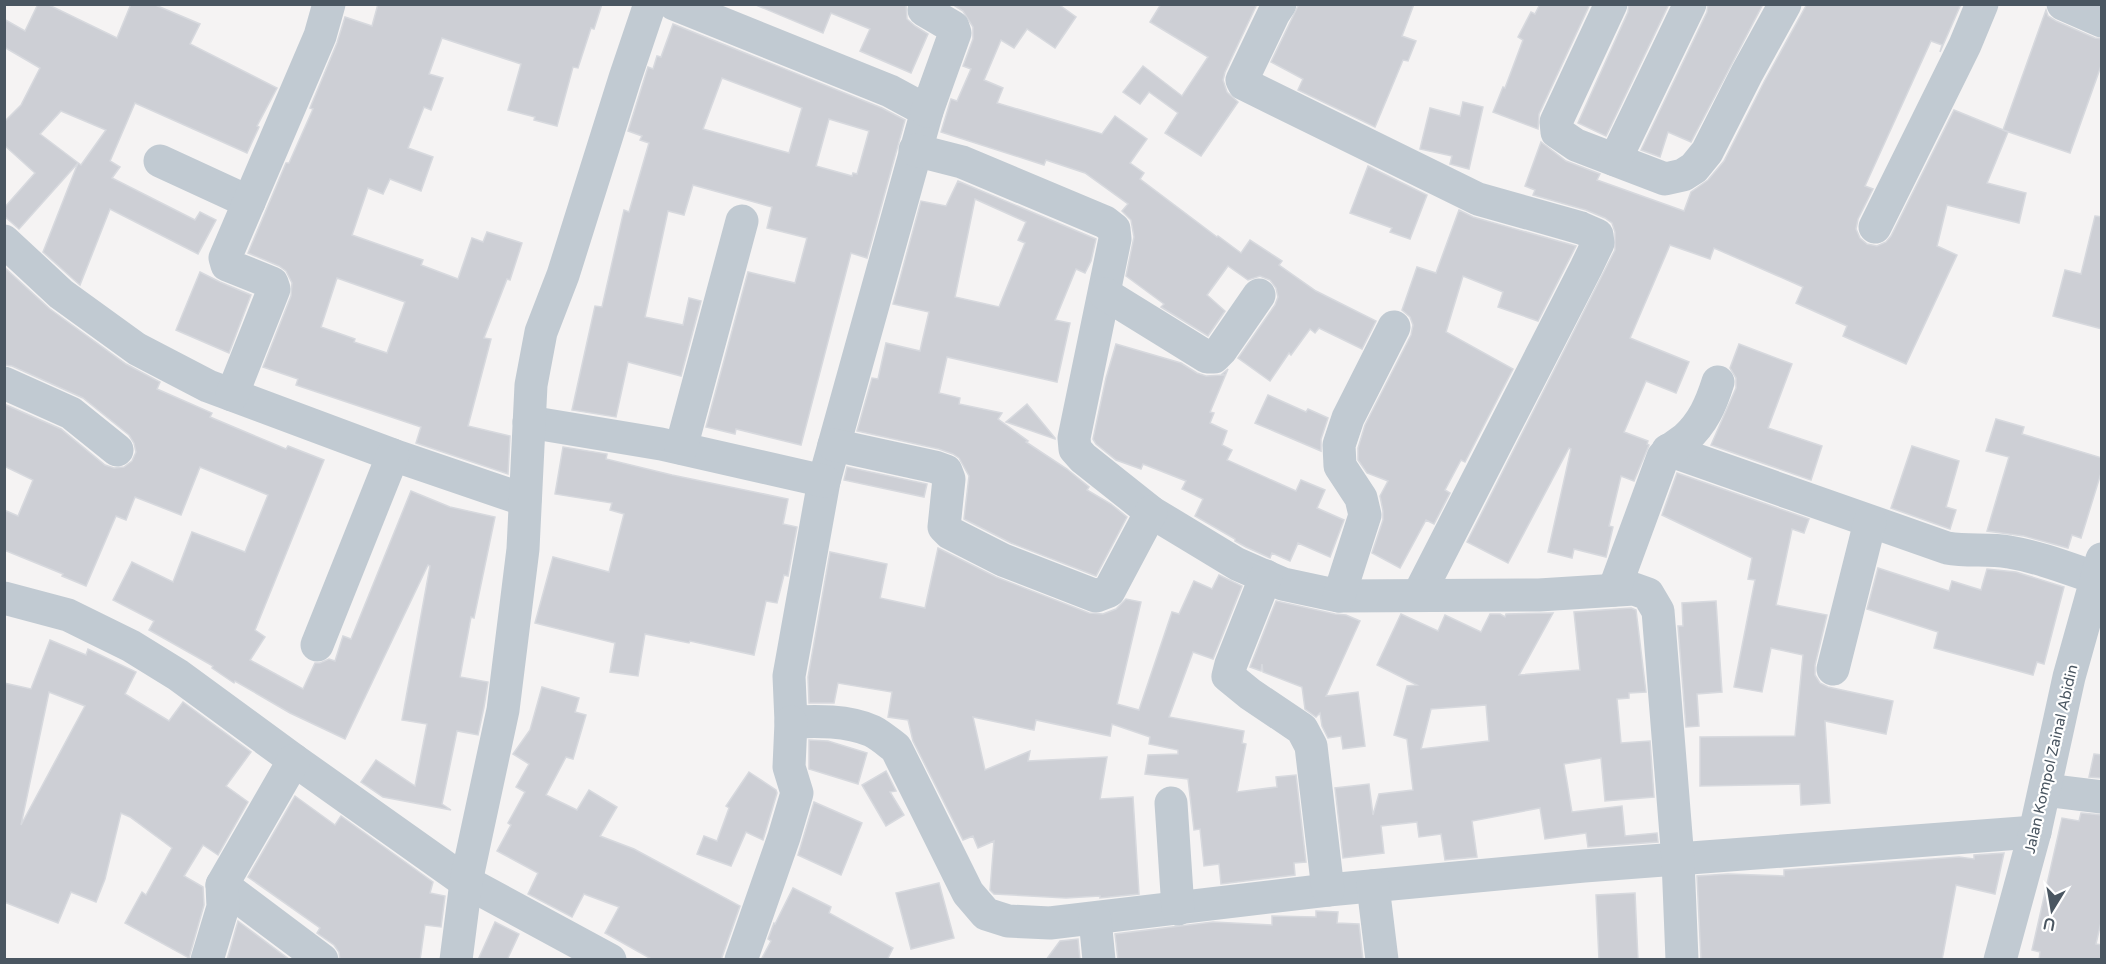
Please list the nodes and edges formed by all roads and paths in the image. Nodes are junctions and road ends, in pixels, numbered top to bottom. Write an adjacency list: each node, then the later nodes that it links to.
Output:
1 (329, 4): 16 (street)
2 (650, 4): 26 (street)
3 (674, 4): 12 (street)
4 (926, 4): 12 (street)
5 (1280, 4): 39 (street)
6 (1611, 4): 14 (street)
7 (1689, 4): 14 (street)
8 (1785, 4): 14 (street)
9 (1982, 4): 18 (street)
10 (2063, 4): 11 (street)
11 (2102, 21)
12 (927, 111): 13 (street)
13 (915, 150): 20 (street); 27 (street)
14 (1615, 160)
15 (160, 161): 16 (street)
16 (249, 202): 25 (street)
17 (742, 221): 28 (street)
18 (1875, 227)
19 (4, 241): 25 (street)
20 (1105, 294): 21 (street); 34 (street)
21 (1259, 295)
22 (1394, 327): 40 (street)
23 (1718, 382): 30 (street)
24 (4, 383): 29 (street)
25 (232, 395): 31 (street)
26 (530, 422): 28 (street); 33 (street)
27 (834, 445): 32 (street); 34 (street)
28 (681, 448): 32 (street)
29 (117, 450)
30 (1668, 450): 35 (street); 38 (street)
31 (393, 455): 33 (street); 42 (street)
32 (824, 481): 44 (street)
33 (525, 500): 51 (street)
34 (1151, 512): 37 (street)
35 (1870, 522): 36 (street); 43 (street)
36 (2098, 569): 46 (street, Jalan Kompol Zainal Abidin)
37 (1266, 576): 40 (street); 54 (street)
38 (1614, 590): 39 (street); 50 (street)
39 (1419, 594): 40 (street)
40 (1339, 596)
41 (4, 598): 45 (street)
42 (316, 645)
43 (1833, 669)
44 (790, 722): 56 (street); 61 (street)
45 (294, 760): 51 (street); 52 (street)
46 (2045, 790): 47 (street); 49 (street, Jalan Kompol Zainal Abidin)
47 (2102, 797)
48 (1171, 803): 55 (street)
49 (2035, 832): 50 (street); 65 (street, Jalan Kompol Zainal Abidin)
50 (1678, 860): 53 (street); 64 (street)
51 (466, 882): 59 (street); 60 (street)
52 (222, 885): 57 (street); 58 (street)
53 (1373, 886): 54 (street); 63 (street)
54 (1328, 890): 55 (street)
55 (1178, 909): 56 (street)
56 (1095, 919): 62 (street)
57 (207, 960)
58 (322, 960)
59 (456, 960)
60 (610, 960)
61 (741, 960)
62 (1099, 960)
63 (1382, 960)
64 (1682, 960)
65 (2000, 960)

